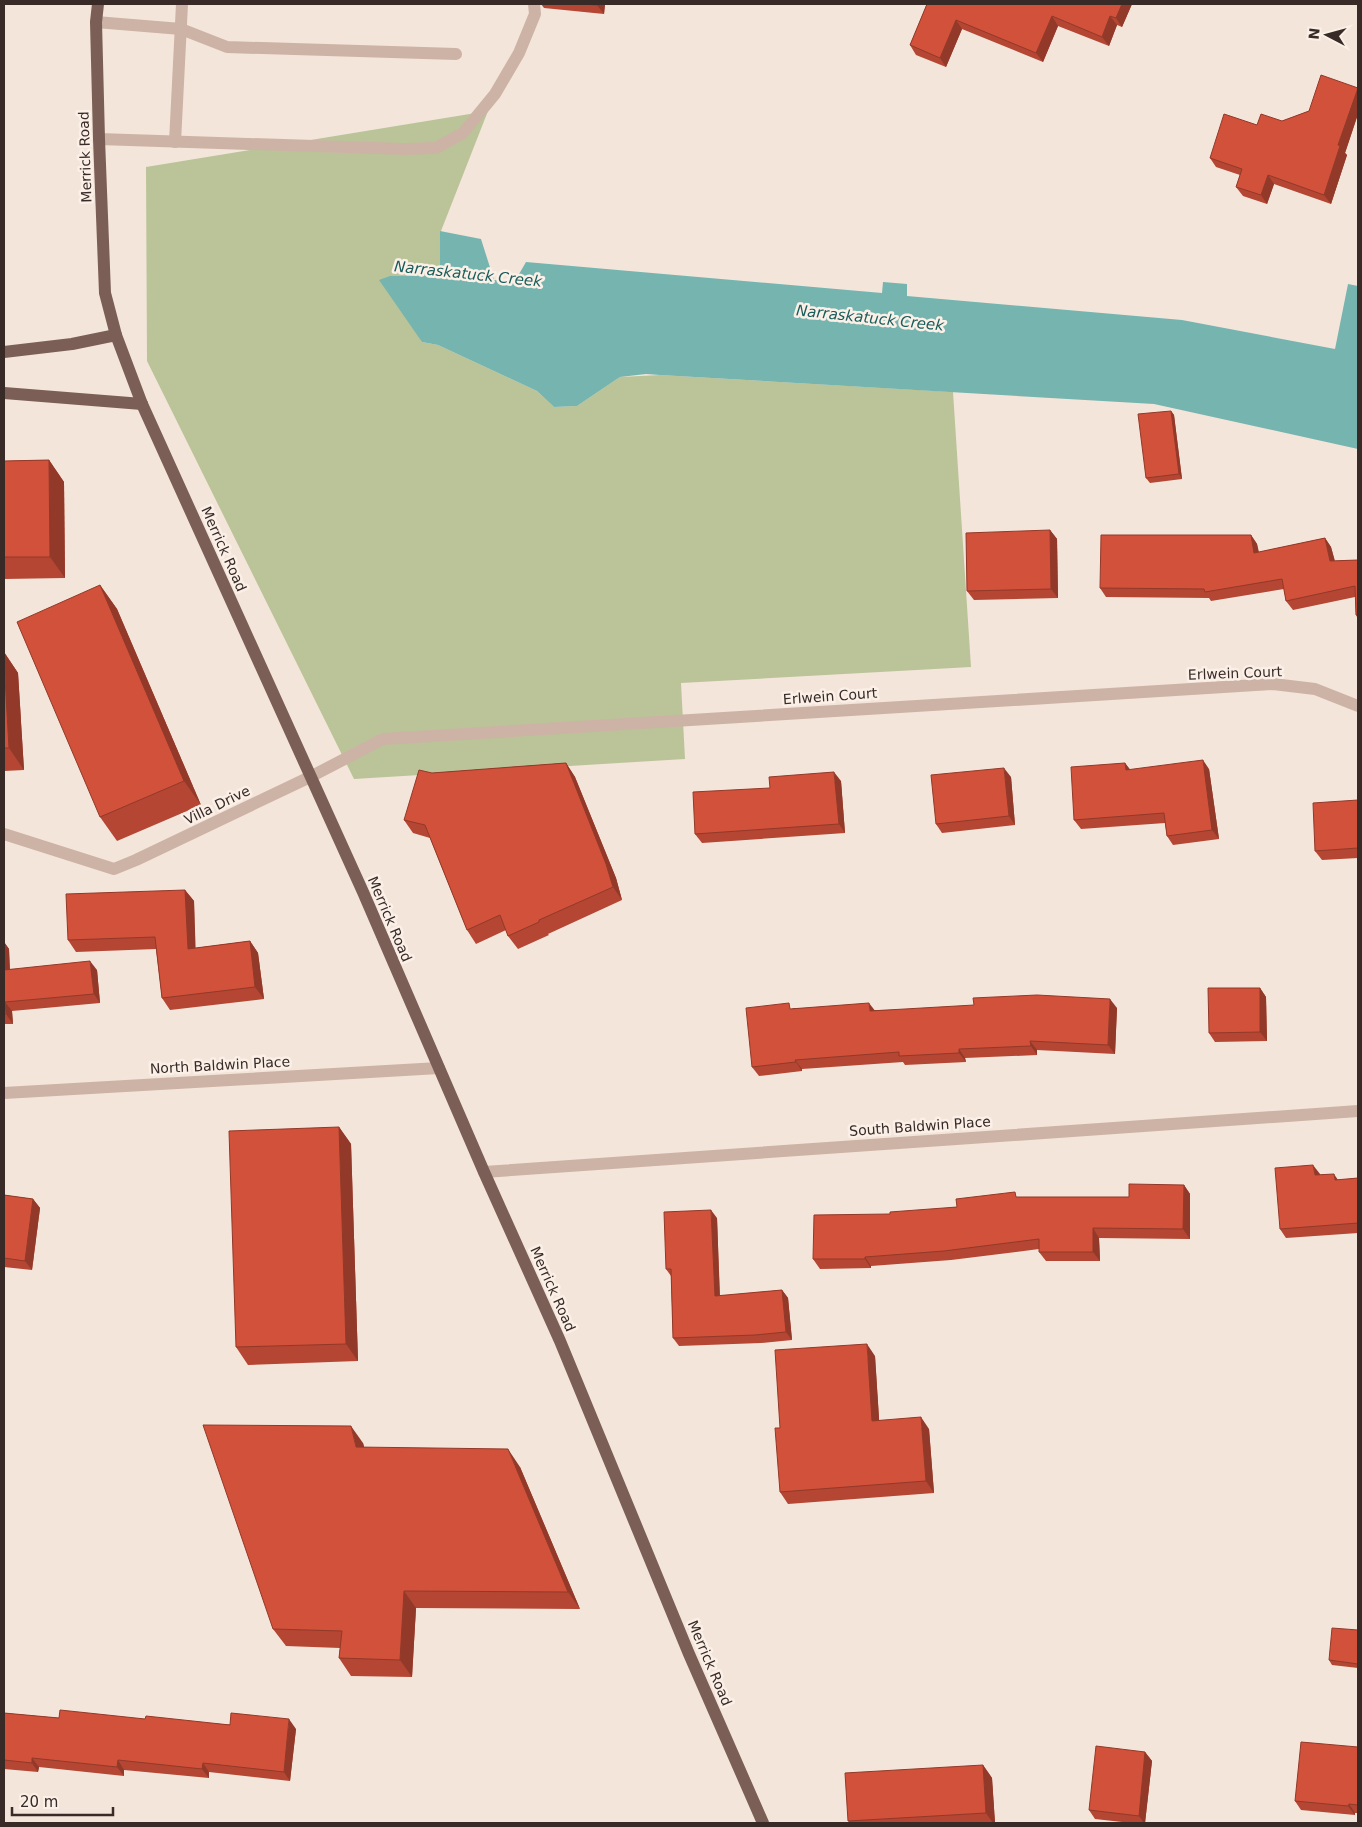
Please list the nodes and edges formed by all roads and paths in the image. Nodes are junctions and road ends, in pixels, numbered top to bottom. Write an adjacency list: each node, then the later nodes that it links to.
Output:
1 (98, 4): 4 (main road, Merrick Road)
2 (182, 4): 5 (street)
3 (534, 4): 8 (street)
4 (96, 22): 5 (street); 7 (main road, Merrick Road)
5 (180, 29): 6 (street); 8 (street)
6 (456, 54)
7 (99, 139): 8 (street); 9 (main road, Merrick Road)
8 (175, 142)
9 (116, 335): 10 (main road); 12 (main road, Merrick Road)
10 (4, 352)
11 (4, 393): 12 (main road)
12 (142, 404): 14 (main road, Merrick Road)
13 (1358, 706): 14 (street, Erlwein Court)
14 (310, 777): 15 (street, Villa Drive); 16 (main road, Merrick Road)
15 (4, 834)
16 (439, 1068): 17 (street, North Baldwin Place); 19 (main road, Merrick Road)
17 (4, 1093)
18 (1358, 1111): 19 (street, South Baldwin Place)
19 (484, 1172): 20 (main road, Merrick Road)
20 (763, 1823)

